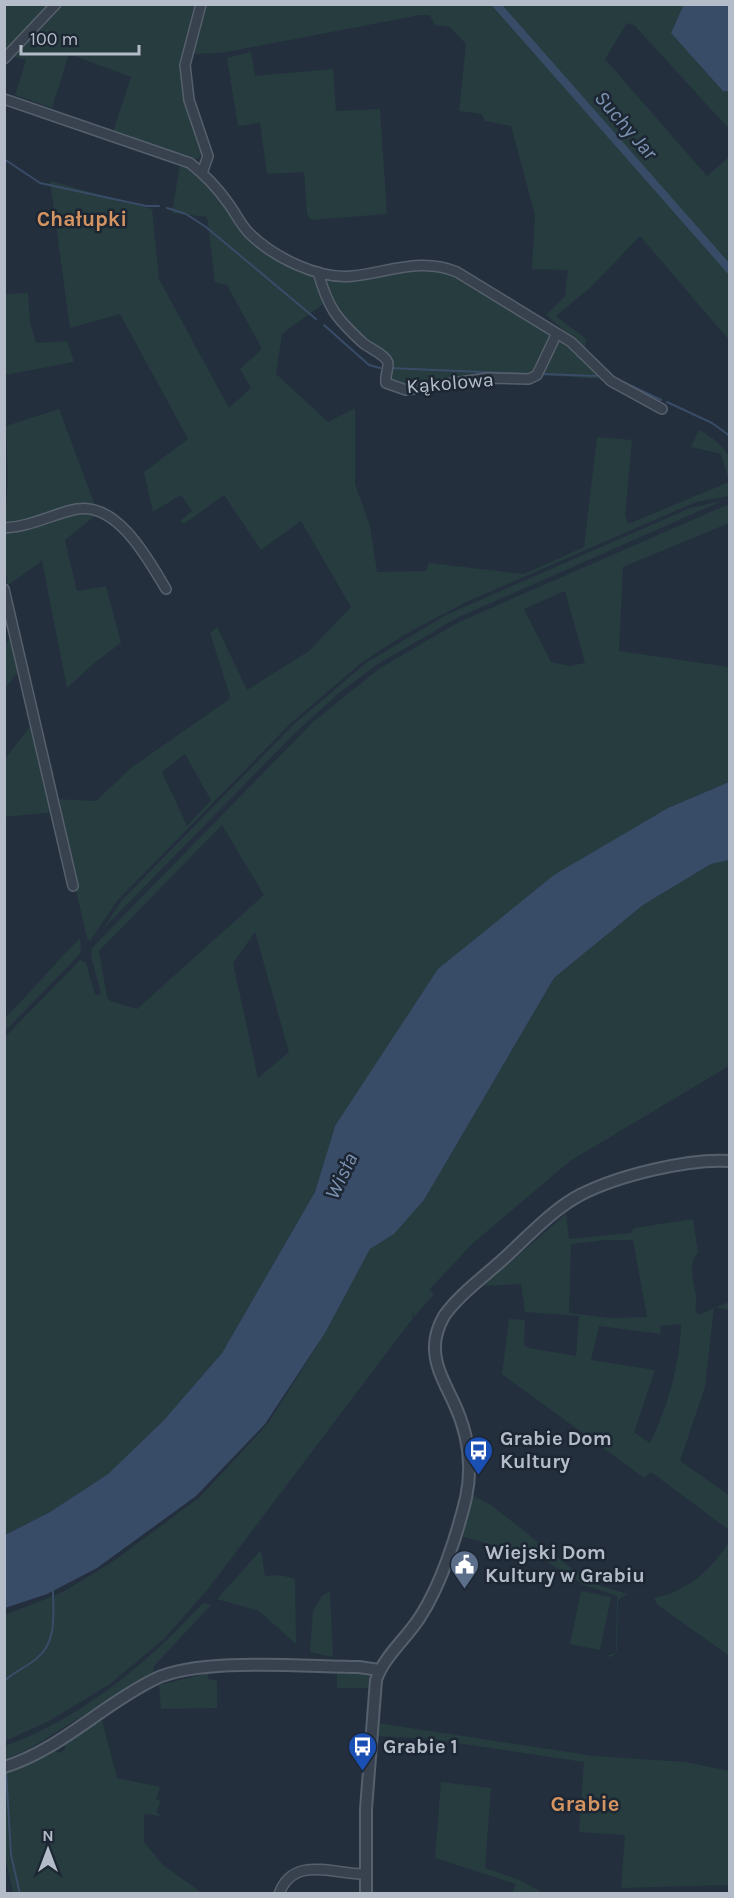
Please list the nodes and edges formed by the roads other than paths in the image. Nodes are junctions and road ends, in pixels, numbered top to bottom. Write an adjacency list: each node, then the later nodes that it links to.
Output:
1 (56, 4): 3 (street)
2 (201, 4): 5 (street)
3 (4, 59)
4 (4, 99): 5 (street)
5 (202, 172): 6 (street)
6 (318, 272): 7 (street); 7 (street, Kąkolowa)
7 (556, 334): 8 (street)
8 (662, 409)
9 (4, 528): 11 (street)
10 (4, 589): 12 (street)
11 (166, 590)
12 (73, 886)
13 (729, 1161): 14 (street)
14 (379, 1670): 15 (street); 16 (street)
15 (4, 1767)
16 (364, 1874): 17 (street); 18 (street)
17 (279, 1893)
18 (366, 1893)

